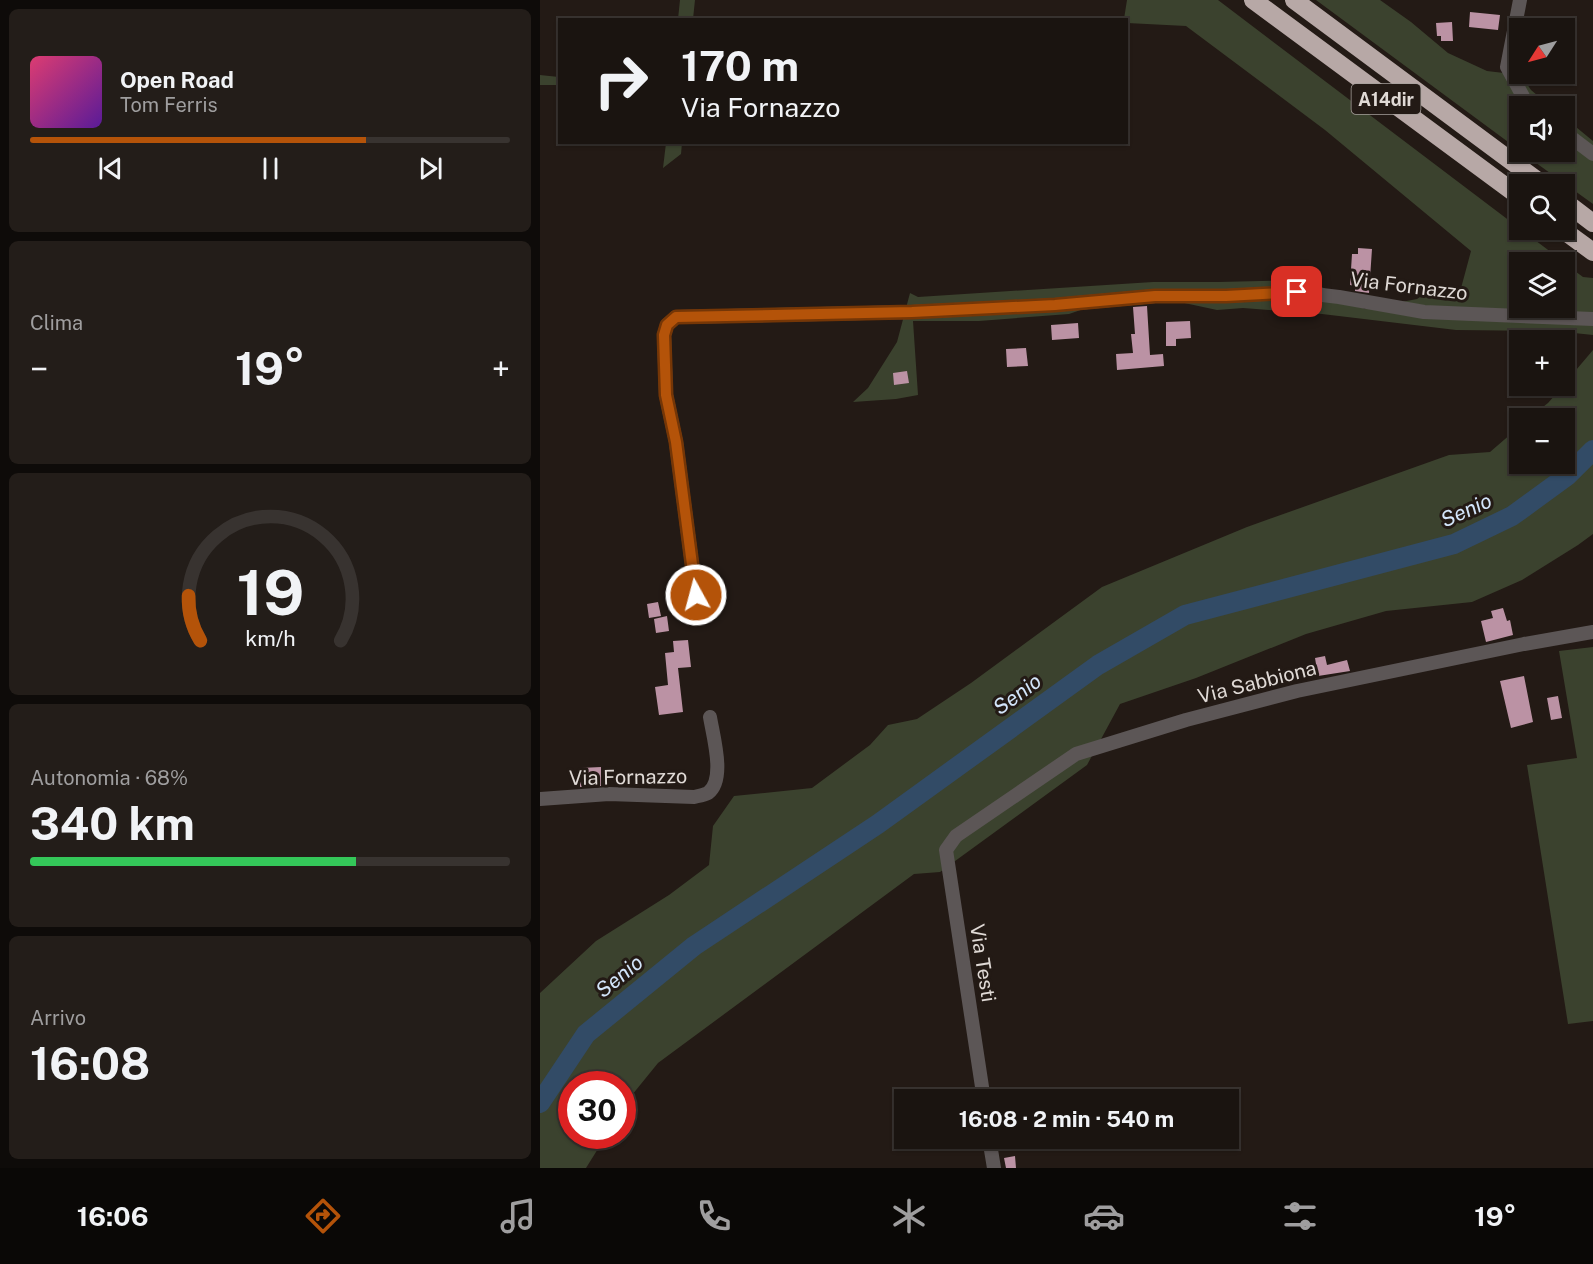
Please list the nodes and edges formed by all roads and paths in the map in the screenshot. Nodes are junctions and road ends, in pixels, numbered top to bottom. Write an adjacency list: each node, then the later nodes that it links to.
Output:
1 (1252, 0): 8 (highway, A14dir)
2 (1294, 0): 7 (highway, A14dir)
3 (1520, 0): 4 (street)
4 (1523, 96)
5 (1575, 140): 6 (street)
6 (1593, 154)
7 (1529, 174)
8 (1509, 189)
9 (1575, 209): 10 (highway)
10 (1593, 223)
11 (1575, 239): 12 (highway)
12 (1593, 252)
13 (1593, 319): 14 (street, Via Fornazzo)
14 (696, 595)
15 (1593, 632): 18 (street, Via Sabbiona)
16 (710, 717): 17 (street, Via Fornazzo)
17 (540, 799)
18 (956, 836): 19 (street, Via Testi)
19 (982, 1089)
20 (991, 1149): 21 (street)
21 (994, 1168)

